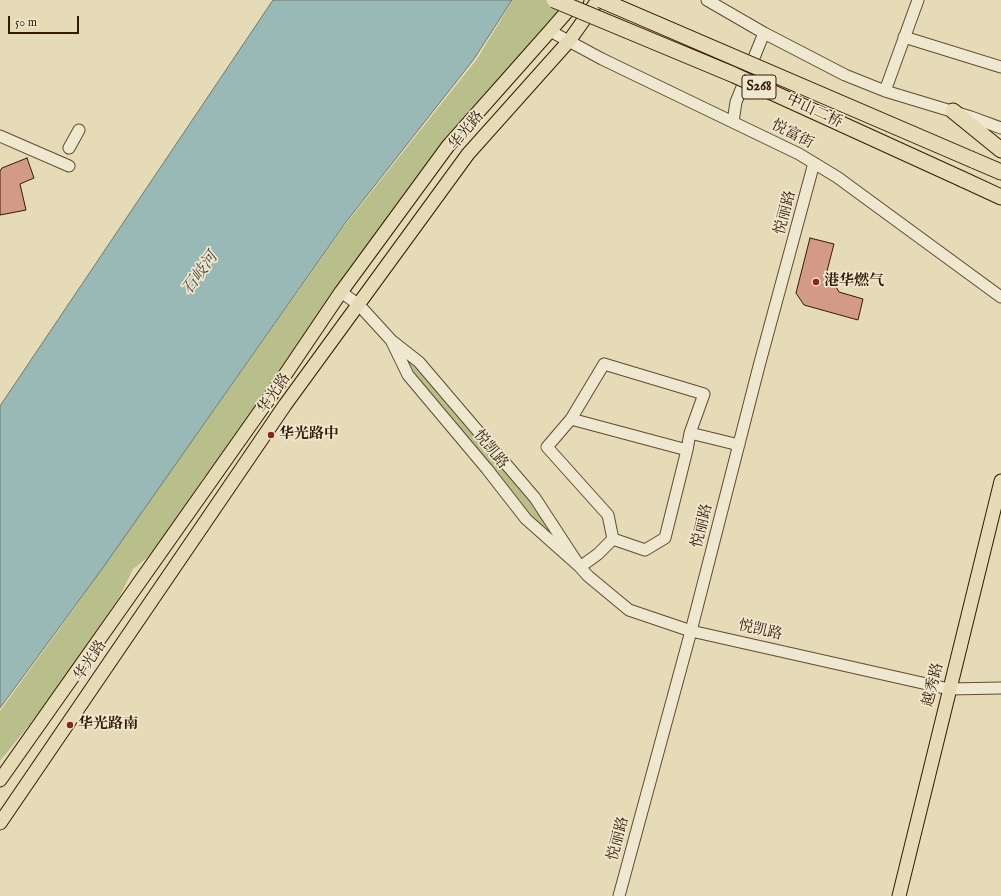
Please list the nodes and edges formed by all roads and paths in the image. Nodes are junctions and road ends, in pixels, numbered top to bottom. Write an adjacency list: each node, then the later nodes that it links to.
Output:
1 (554, 0): 25 (highway, 中山二桥 / S268, bridge)
2 (577, 0): 7 (main road, 华光路)
3 (598, 0): 10 (main road, 华光路)
4 (601, 0): 20 (highway, 中山二桥 / S268, bridge)
5 (707, 0): 8 (street)
6 (918, 0): 9 (street)
7 (550, 31): 10 (street, 悦富街); 26 (main road, 华光路)
8 (764, 33): 12 (street); 14 (street)
9 (904, 37): 11 (street); 12 (street)
10 (568, 41): 14 (street, 悦富街); 28 (main road, 华光路)
11 (1001, 67)
12 (885, 91): 13 (street)
13 (953, 111): 15 (street); 19 (highway)
14 (733, 122): 21 (street, 悦富街)
15 (1001, 128)
16 (79, 130): 18 (street)
17 (0, 136): 23 (street)
18 (69, 148)
19 (1001, 150)
20 (973, 160): 22 (highway); 24 (highway, S268)
21 (814, 163): 27 (street, 悦富街); 32 (street, 悦丽路)
22 (1001, 163)
23 (69, 166)
24 (1001, 172)
25 (1001, 197)
26 (340, 292): 28 (street, 悦凯路); 40 (main road, 华光路)
27 (1001, 297)
28 (359, 305): 29 (street, 悦凯路); 41 (main road, 华光路)
29 (391, 340): 36 (street, 悦凯路); 36 (street, 悦凯路)
30 (571, 419): 31 (street); 33 (street); 35 (street)
31 (690, 433): 32 (street); 33 (street)
32 (739, 445): 37 (street, 悦丽路)
33 (687, 450): 35 (street)
34 (1001, 481): 39 (main road, 越秀路)
35 (613, 539): 36 (street)
36 (580, 567): 37 (street, 悦凯路)
37 (691, 631): 39 (street, 悦凯路); 42 (street, 悦丽路)
38 (1001, 688): 39 (street, 悦凯路)
39 (949, 689): 43 (main road, 越秀路)
40 (0, 780)
41 (0, 823)
42 (619, 896)
43 (899, 896)

